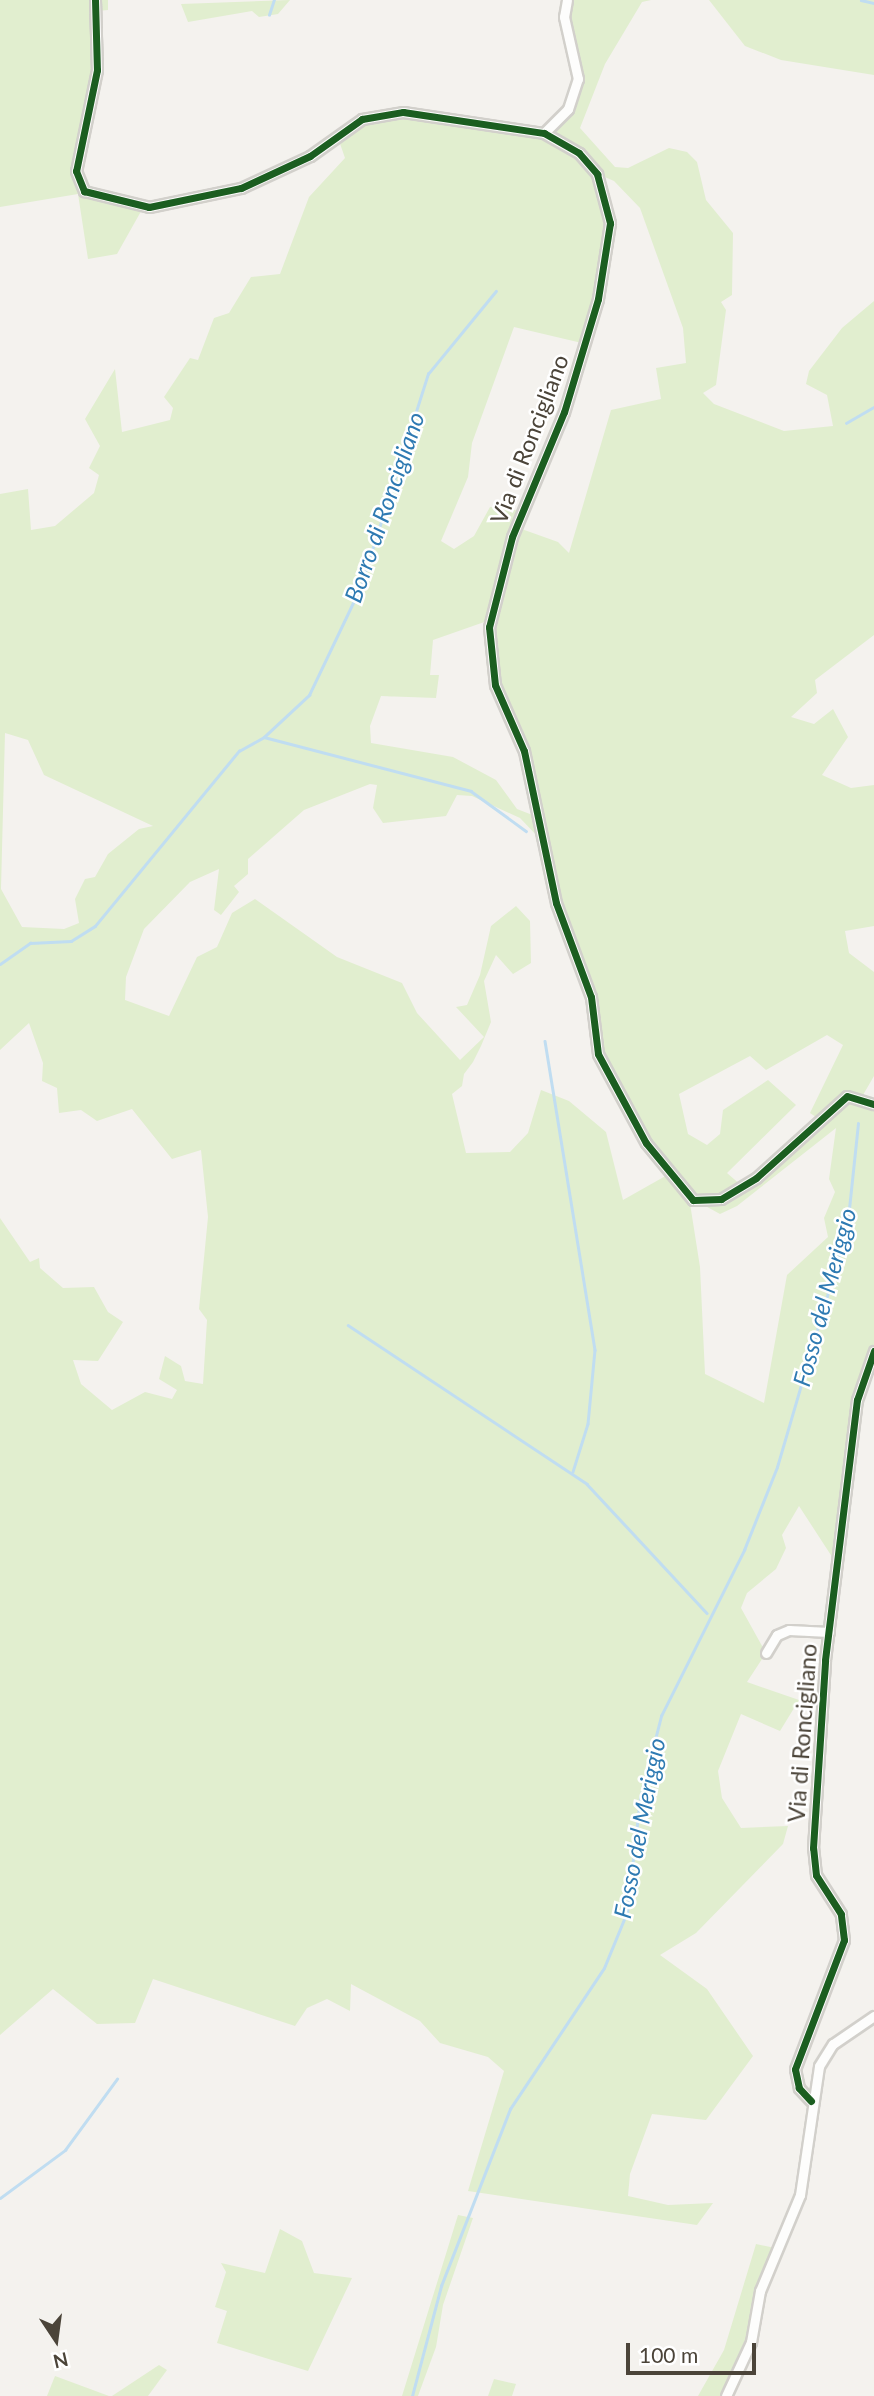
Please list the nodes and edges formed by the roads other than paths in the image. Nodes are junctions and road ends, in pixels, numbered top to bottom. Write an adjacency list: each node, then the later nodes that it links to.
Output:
1 (95, 0): 3 (street, Via di Roncigliano)
2 (567, 0): 3 (street)
3 (544, 133): 4 (street, Via di Roncigliano)
4 (874, 1104)
5 (874, 1351): 6 (street, Via di Roncigliano)
6 (829, 1632): 7 (street, Via di Roncigliano); 9 (street, Via di Roncigliano)
7 (766, 1653)
8 (874, 2016): 9 (street)
9 (811, 2101): 10 (street)
10 (726, 2396)

